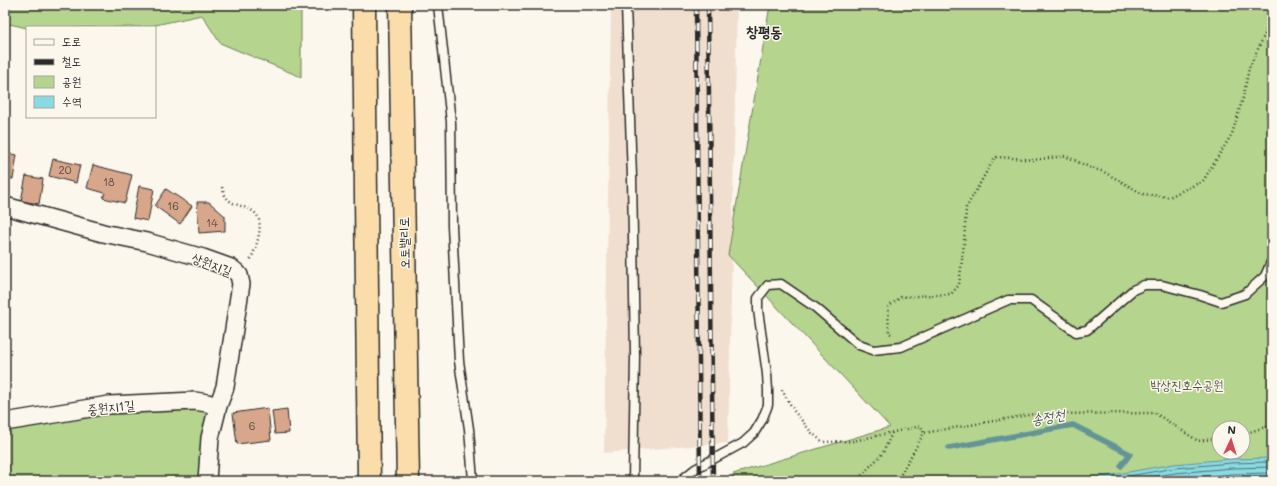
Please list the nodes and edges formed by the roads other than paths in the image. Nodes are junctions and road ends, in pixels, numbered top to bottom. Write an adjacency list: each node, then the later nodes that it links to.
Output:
1 (364, 5): 11 (highway)
2 (400, 5): 12 (highway, 오토밸리로)
3 (438, 5): 13 (lane)
4 (626, 5): 9 (lane)
5 (5, 206): 7 (street, 상원지길)
6 (1272, 260): 14 (lane)
7 (218, 406): 8 (street, 중원지1길); 10 (street, 상원지길)
8 (5, 422)
9 (633, 477)
10 (207, 481)
11 (368, 481)
12 (408, 481)
13 (473, 481)
14 (680, 481)

